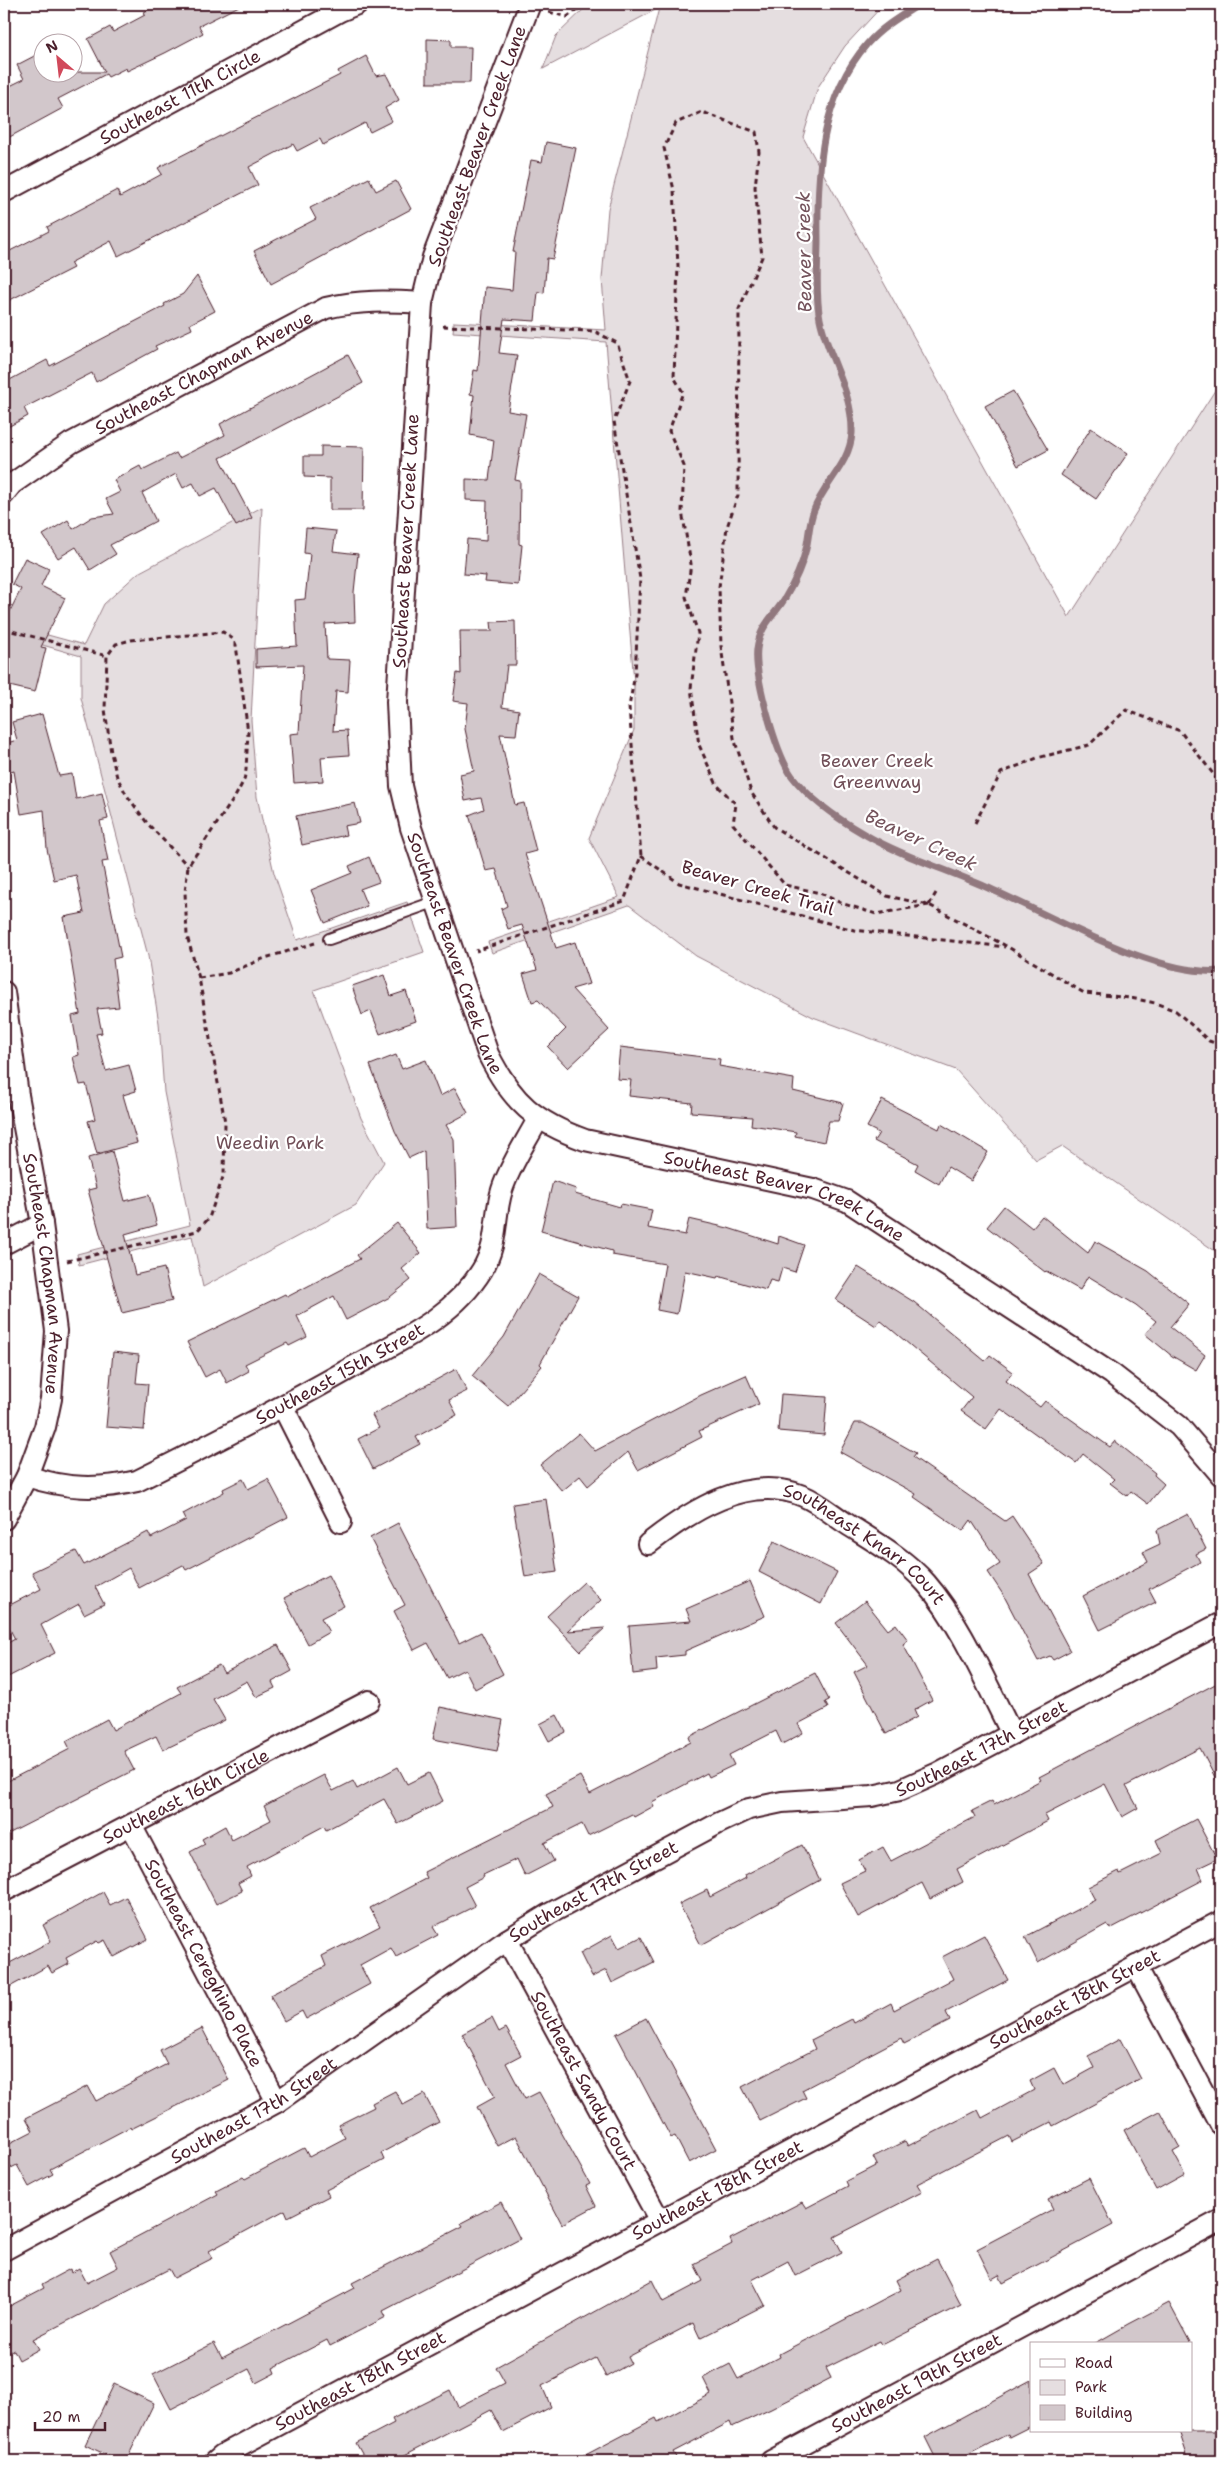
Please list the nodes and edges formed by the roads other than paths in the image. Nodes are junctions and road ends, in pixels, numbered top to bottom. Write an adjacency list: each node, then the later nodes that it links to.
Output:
1 (357, 4): 3 (street, Southeast 11th Circle)
2 (525, 5): 4 (street, Southeast Beaver Creek Lane)
3 (4, 192)
4 (422, 303): 5 (street, Southeast Chapman Avenue); 6 (street, Southeast Beaver Creek Lane)
5 (4, 494)
6 (437, 901): 7 (lane); 9 (street, Southeast Beaver Creek Lane)
7 (329, 939)
8 (4, 992): 10 (street, Southeast Chapman Avenue)
9 (538, 1119): 12 (street, Southeast 15th Street); 13 (street, Southeast Beaver Creek Lane)
10 (42, 1224): 11 (street); 14 (street, Southeast Chapman Avenue)
11 (4, 1244)
12 (283, 1407): 14 (street, Southeast 15th Street); 16 (street)
13 (1221, 1475)
14 (27, 1476): 15 (street, Southeast Chapman Avenue)
15 (4, 1518)
16 (341, 1522)
17 (648, 1544): 20 (street, Southeast Knarr Court)
18 (1221, 1623): 20 (street, Southeast 17th Street)
19 (368, 1701): 21 (street, Southeast 16th Circle)
20 (1012, 1734): 24 (street, Southeast 17th Street)
21 (131, 1825): 22 (street, Southeast 16th Circle); 26 (street, Southeast Cereghino Place)
22 (4, 1891)
23 (1221, 1921): 25 (street, Southeast 18th Street)
24 (507, 1940): 26 (street, Southeast 17th Street); 29 (street, Southeast Sandy Court)
25 (1136, 1966): 27 (street); 29 (street, Southeast 18th Street)
26 (277, 2102): 30 (street, Southeast 17th Street)
27 (1221, 2125)
28 (1221, 2220): 32 (street, Southeast 19th Street)
29 (660, 2222): 31 (street, Southeast 18th Street)
30 (4, 2250)
31 (215, 2461)
32 (771, 2461)

